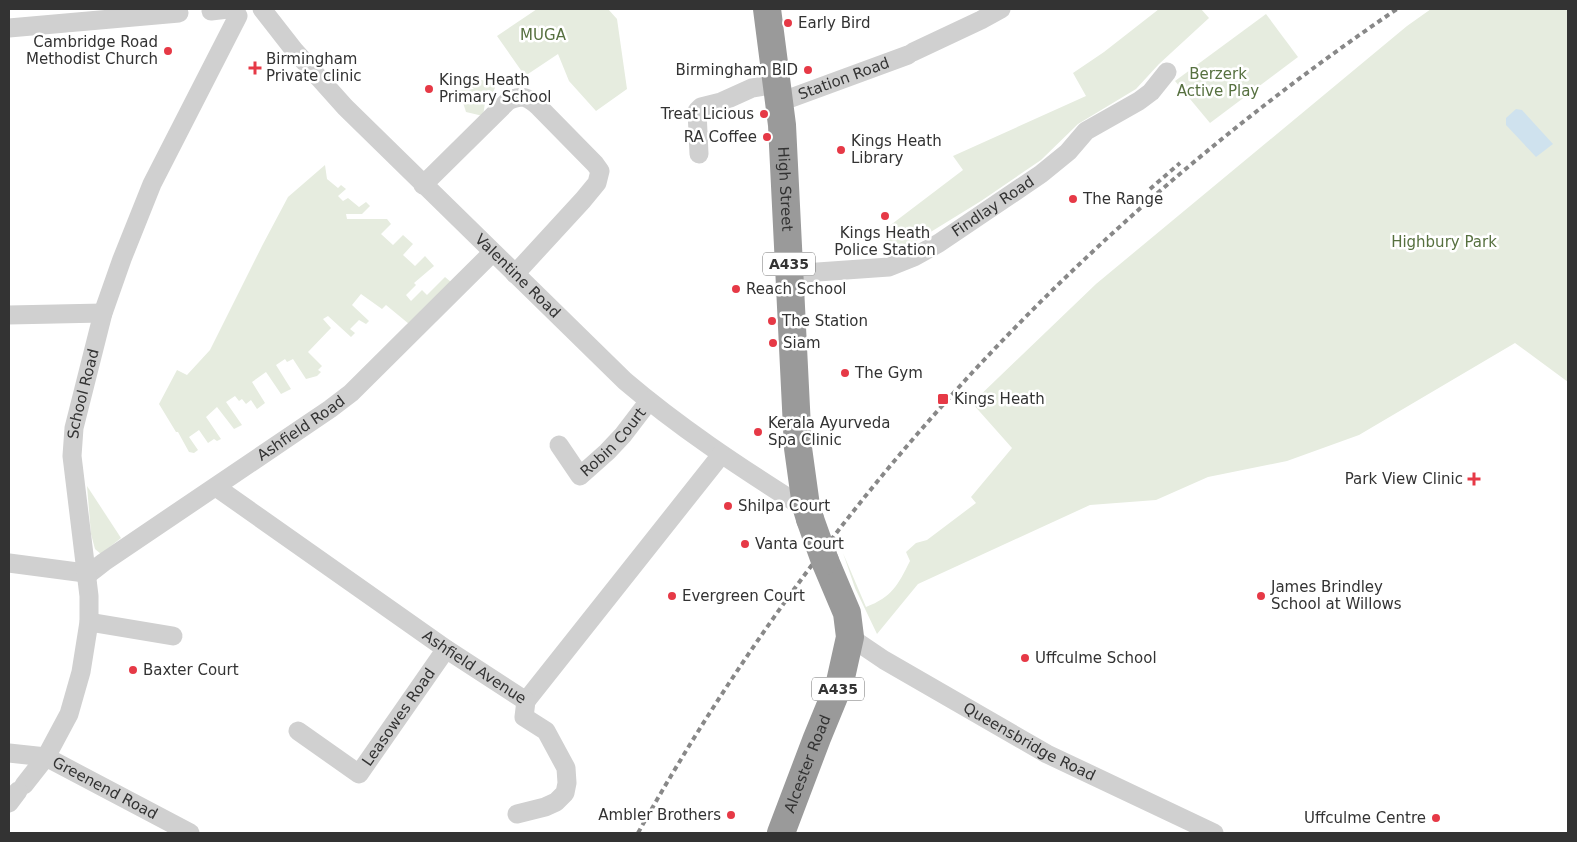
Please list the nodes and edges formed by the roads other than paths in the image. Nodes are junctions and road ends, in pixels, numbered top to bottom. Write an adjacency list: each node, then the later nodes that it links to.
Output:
1 (261, 9): 4 (street); 10 (street, Valentine Road)
2 (767, 9): 8 (highway, High Street / A435)
3 (1001, 9): 8 (street, Station Road)
4 (227, 11): 14 (street, School Road)
5 (179, 13): 6 (street)
6 (9, 28)
7 (1167, 72): 13 (street, Findlay Road)
8 (778, 93): 9 (street, Station Road); 13 (highway, High Street / A435)
9 (699, 154)
10 (424, 185): 11 (street, Valentine Road); 12 (street)
11 (492, 253): 12 (street, Valentine Road); 19 (street, Ashfield Road)
12 (515, 274): 16 (street, Valentine Road)
13 (789, 274): 20 (highway, High Street / A435)
14 (103, 313): 15 (street); 22 (street, School Road)
15 (9, 315)
16 (648, 401): 17 (street, Robin Court); 18 (street, Valentine Road)
17 (559, 445)
18 (721, 455): 20 (street, Valentine Road); 27 (street, Ashfield Avenue)
19 (216, 487): 22 (street, Ashfield Road); 26 (street, Ashfield Avenue)
20 (808, 512): 25 (highway, A435, bridge)
21 (9, 563): 22 (street)
22 (86, 574): 23 (street, School Road)
23 (90, 622): 24 (street); 30 (street, School Road)
24 (173, 636)
25 (850, 637): 34 (highway, Alcester Road / A435); 35 (street, Queensbridge Road)
26 (446, 649): 27 (street, Ashfield Avenue); 28 (street, Leasowes Road)
27 (526, 701): 32 (street)
28 (298, 731)
29 (9, 753): 30 (street)
30 (46, 757): 31 (street, School Road); 33 (street, Greenend Road)
31 (17, 793)
32 (517, 814)
33 (188, 833)
34 (781, 833)
35 (1214, 833)

